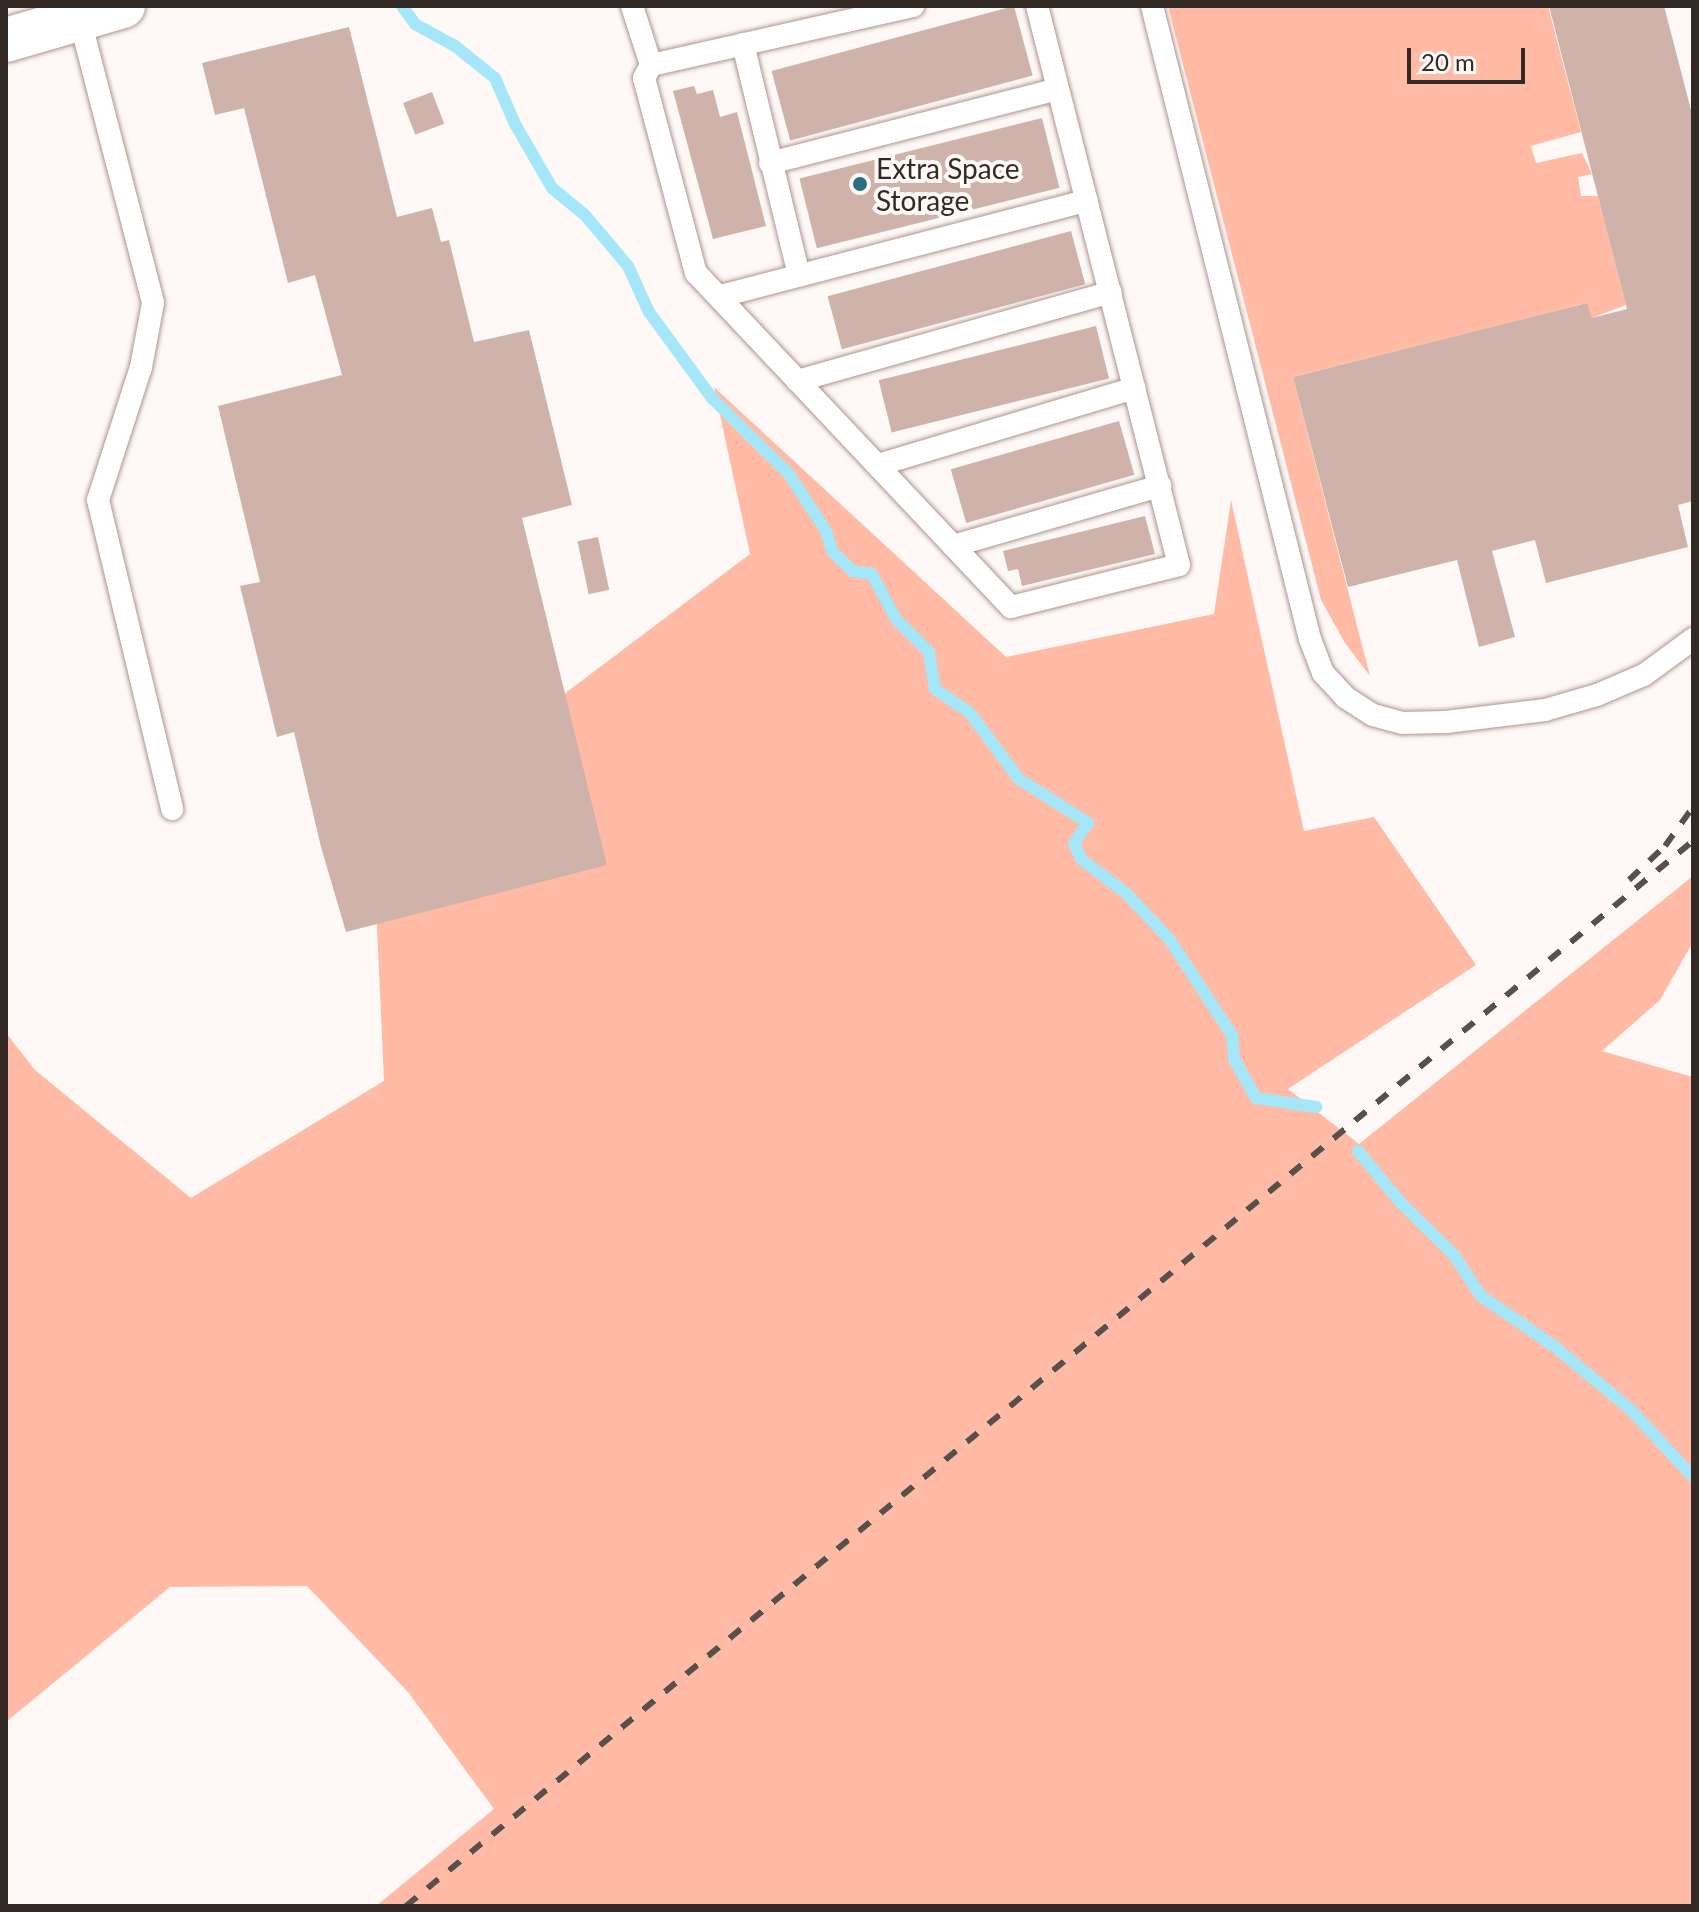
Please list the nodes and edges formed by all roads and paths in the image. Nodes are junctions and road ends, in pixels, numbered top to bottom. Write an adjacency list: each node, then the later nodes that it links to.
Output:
1 (123, 6): 6 (main road)
2 (632, 6): 9 (lane)
3 (913, 6): 8 (lane)
4 (1037, 6): 10 (lane)
5 (1152, 6): 21 (lane)
6 (80, 20): 7 (main road); 22 (lane)
7 (6, 40)
8 (743, 44): 9 (lane); 11 (lane)
9 (651, 65): 15 (lane)
10 (1058, 89): 11 (lane); 12 (lane)
11 (770, 163): 13 (lane)
12 (1087, 201): 13 (lane); 14 (lane)
13 (799, 275): 15 (lane)
14 (1111, 292): 16 (lane); 17 (lane)
15 (721, 296): 16 (lane)
16 (797, 381): 18 (lane)
17 (1135, 388): 18 (lane); 19 (lane)
18 (878, 465): 20 (lane)
19 (1160, 486): 20 (lane); 20 (lane)
20 (953, 546)
21 (1693, 639)
22 (172, 809)

